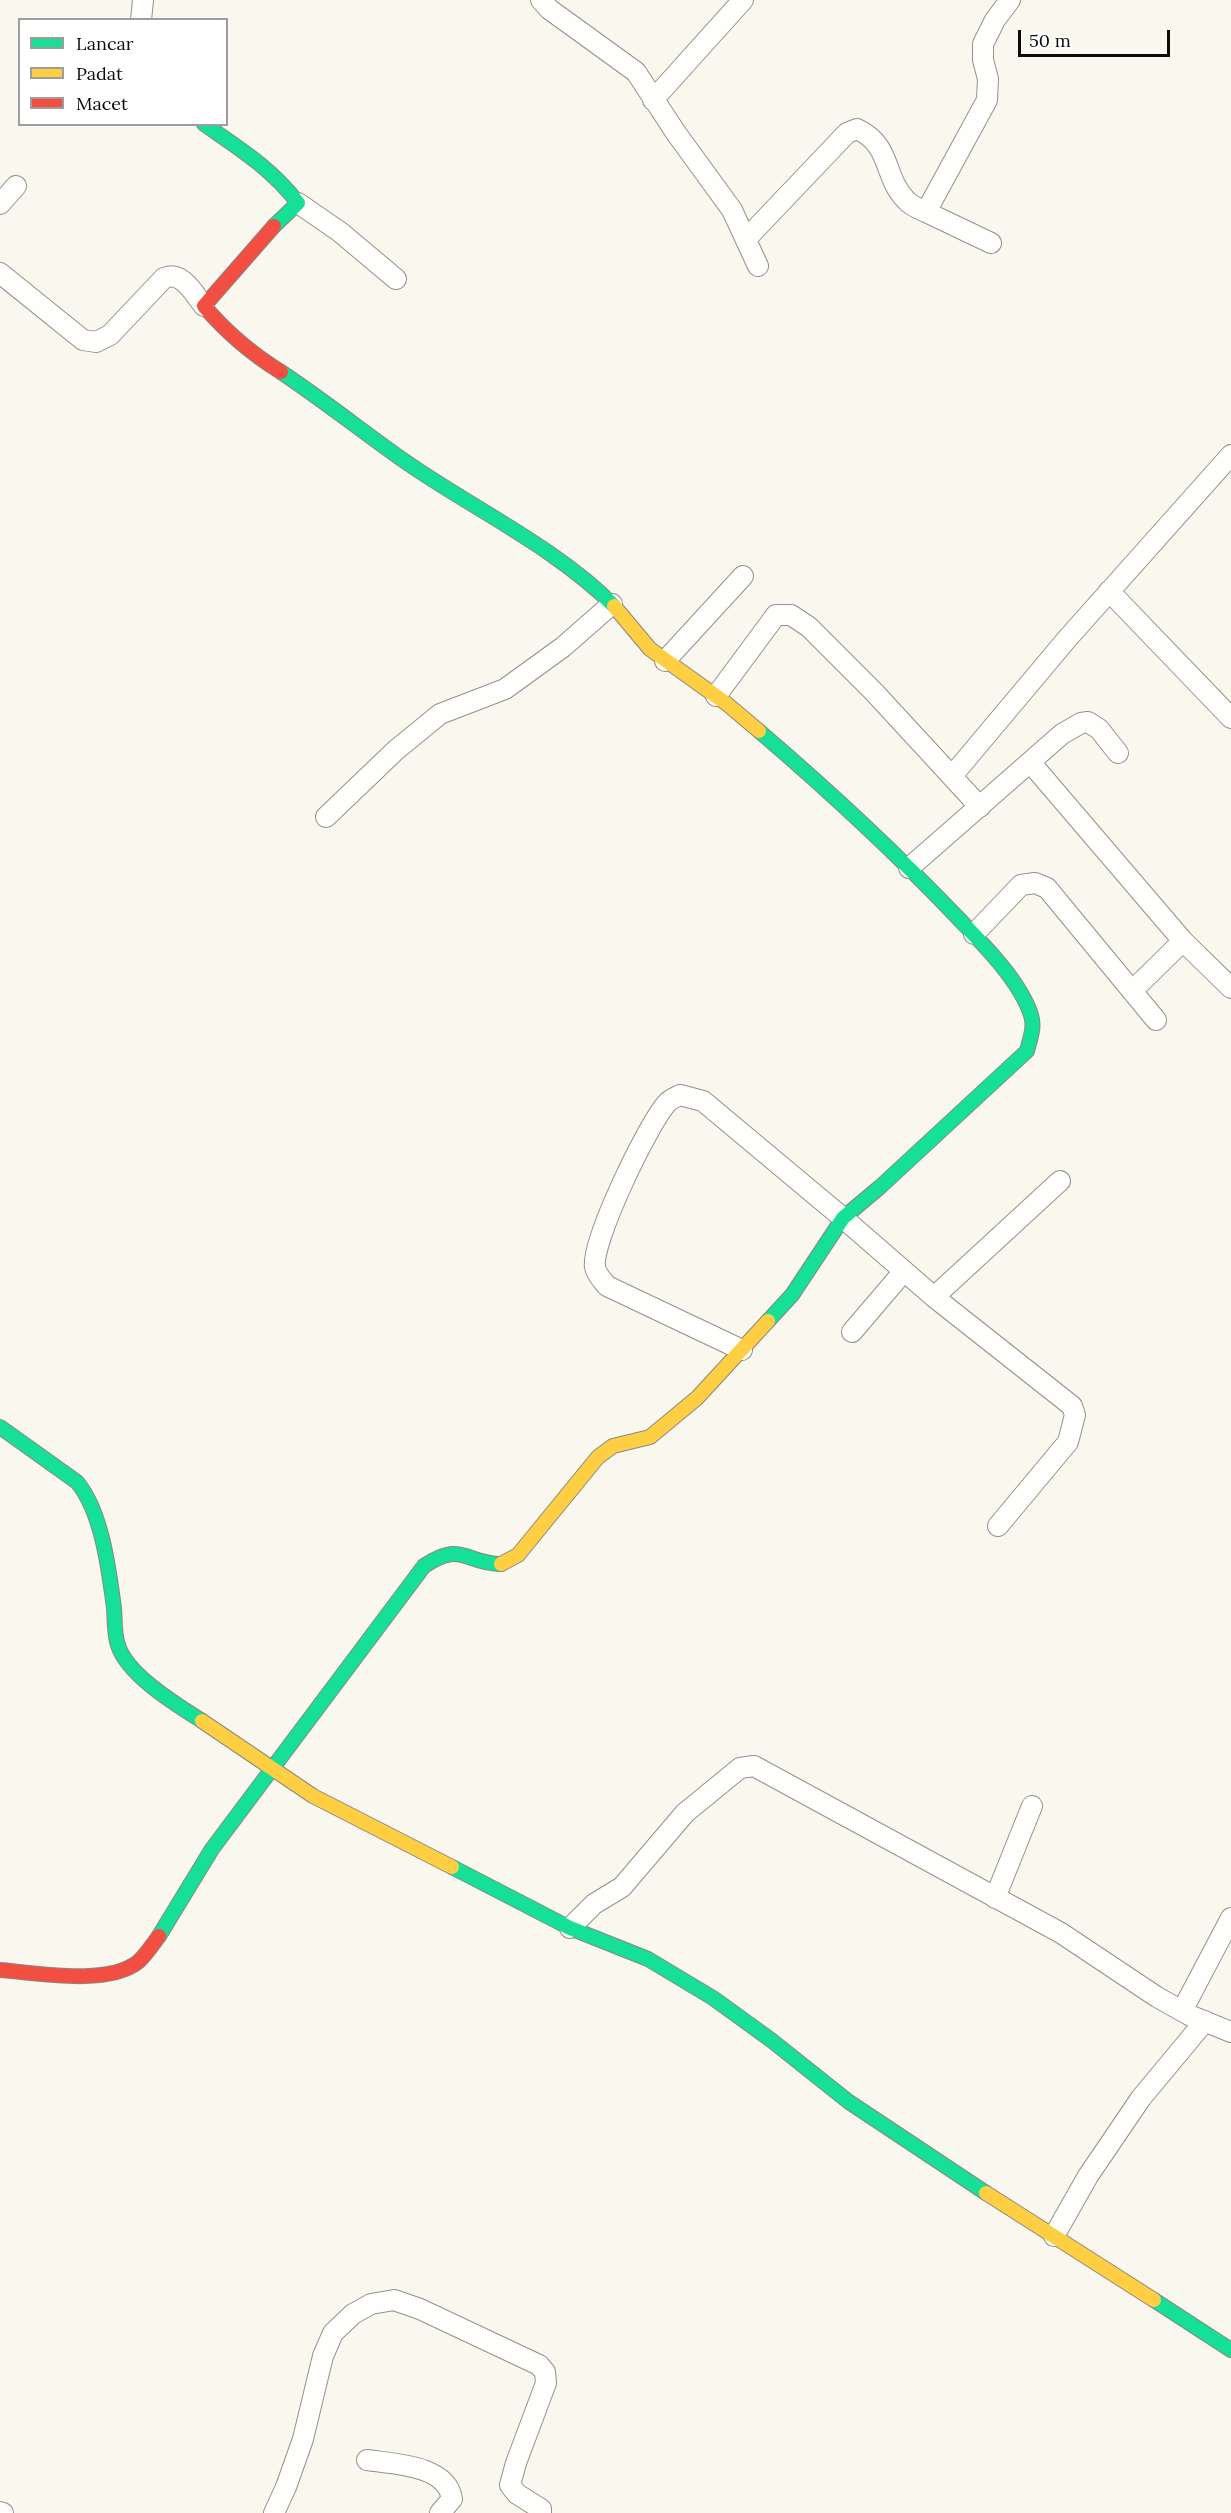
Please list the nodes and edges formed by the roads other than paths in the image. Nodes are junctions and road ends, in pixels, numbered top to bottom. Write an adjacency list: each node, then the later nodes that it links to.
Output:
1 (142, 0): 5 (street)
2 (542, 0): 6 (street)
3 (743, 0): 6 (street)
4 (1010, 0): 11 (street)
5 (141, 18)
6 (653, 100): 12 (street)
7 (207, 126): 9 (street)
8 (16, 186): 10 (street)
9 (298, 203): 16 (street); 17 (street)
10 (0, 204)
11 (926, 212): 12 (street); 13 (street)
12 (747, 238): 14 (street)
13 (992, 243)
14 (758, 266)
15 (0, 273): 17 (street)
16 (396, 279)
17 (204, 306): 21 (street)
18 (1231, 455): 20 (street)
19 (743, 576): 22 (street)
20 (1109, 591): 24 (street); 27 (street)
21 (612, 604): 22 (street); 29 (street)
22 (665, 661): 23 (street)
23 (716, 696): 27 (street); 30 (street)
24 (1231, 718)
25 (1118, 753): 26 (street)
26 (1030, 762): 28 (street); 32 (street)
27 (952, 776): 28 (street)
28 (980, 807): 30 (street)
29 (326, 817)
30 (909, 868): 31 (street)
31 (974, 934): 34 (street); 37 (street)
32 (1183, 941): 33 (street); 34 (street)
33 (1231, 988)
34 (1132, 991): 35 (street)
35 (1156, 1020)
36 (1060, 1181): 39 (street)
37 (843, 1218): 38 (street); 41 (street); 41 (street)
38 (904, 1270): 39 (street); 40 (street)
39 (934, 1297): 43 (street)
40 (852, 1332)
41 (742, 1350): 44 (street)
42 (0, 1427): 44 (street)
43 (998, 1526)
44 (272, 1769): 48 (street); 49 (street)
45 (1032, 1806): 46 (street)
46 (995, 1898): 48 (street); 50 (street)
47 (1231, 1918): 50 (street)
48 (570, 1928): 53 (street)
49 (0, 1970)
50 (1182, 2011): 51 (street)
51 (1205, 2021): 52 (street); 53 (street)
52 (1231, 2032)
53 (1054, 2236): 54 (street)
54 (1229, 2344)
55 (367, 2460): 57 (street)
56 (274, 2513): 58 (street)
57 (440, 2513)
58 (541, 2513)

